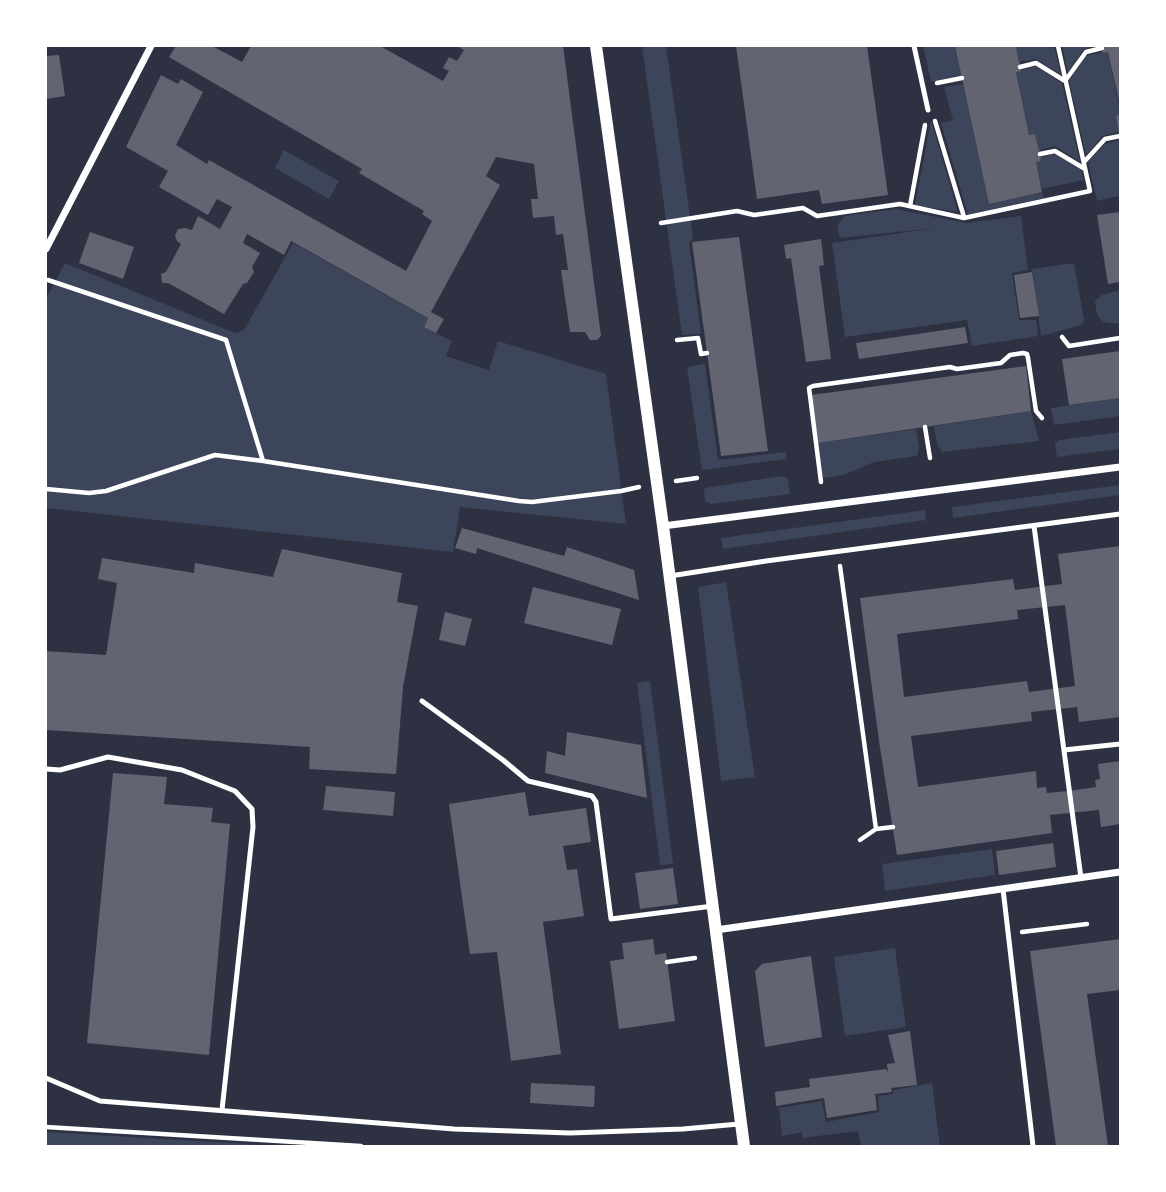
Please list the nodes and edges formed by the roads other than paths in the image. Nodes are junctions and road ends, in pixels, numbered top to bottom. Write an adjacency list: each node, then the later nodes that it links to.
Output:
1 (151, 46): 5 (street)
2 (596, 46): 8 (street)
3 (914, 46): 4 (lane)
4 (928, 110)
5 (46, 249)
6 (1121, 467): 8 (street)
7 (1121, 514): 9 (lane)
8 (663, 526): 10 (street)
9 (1034, 526): 10 (lane); 13 (lane)
10 (670, 576): 18 (street)
11 (422, 701): 18 (lane)
12 (1121, 744): 13 (lane)
13 (1064, 751): 16 (lane)
14 (46, 769): 21 (lane)
15 (1121, 872): 16 (street)
16 (1081, 878): 17 (street)
17 (1003, 889): 19 (street); 24 (lane)
18 (713, 906): 19 (street)
19 (716, 930): 22 (street)
20 (46, 1078): 21 (lane)
21 (222, 1110): 22 (lane)
22 (741, 1123): 23 (street)
23 (744, 1146)
24 (1033, 1146)

